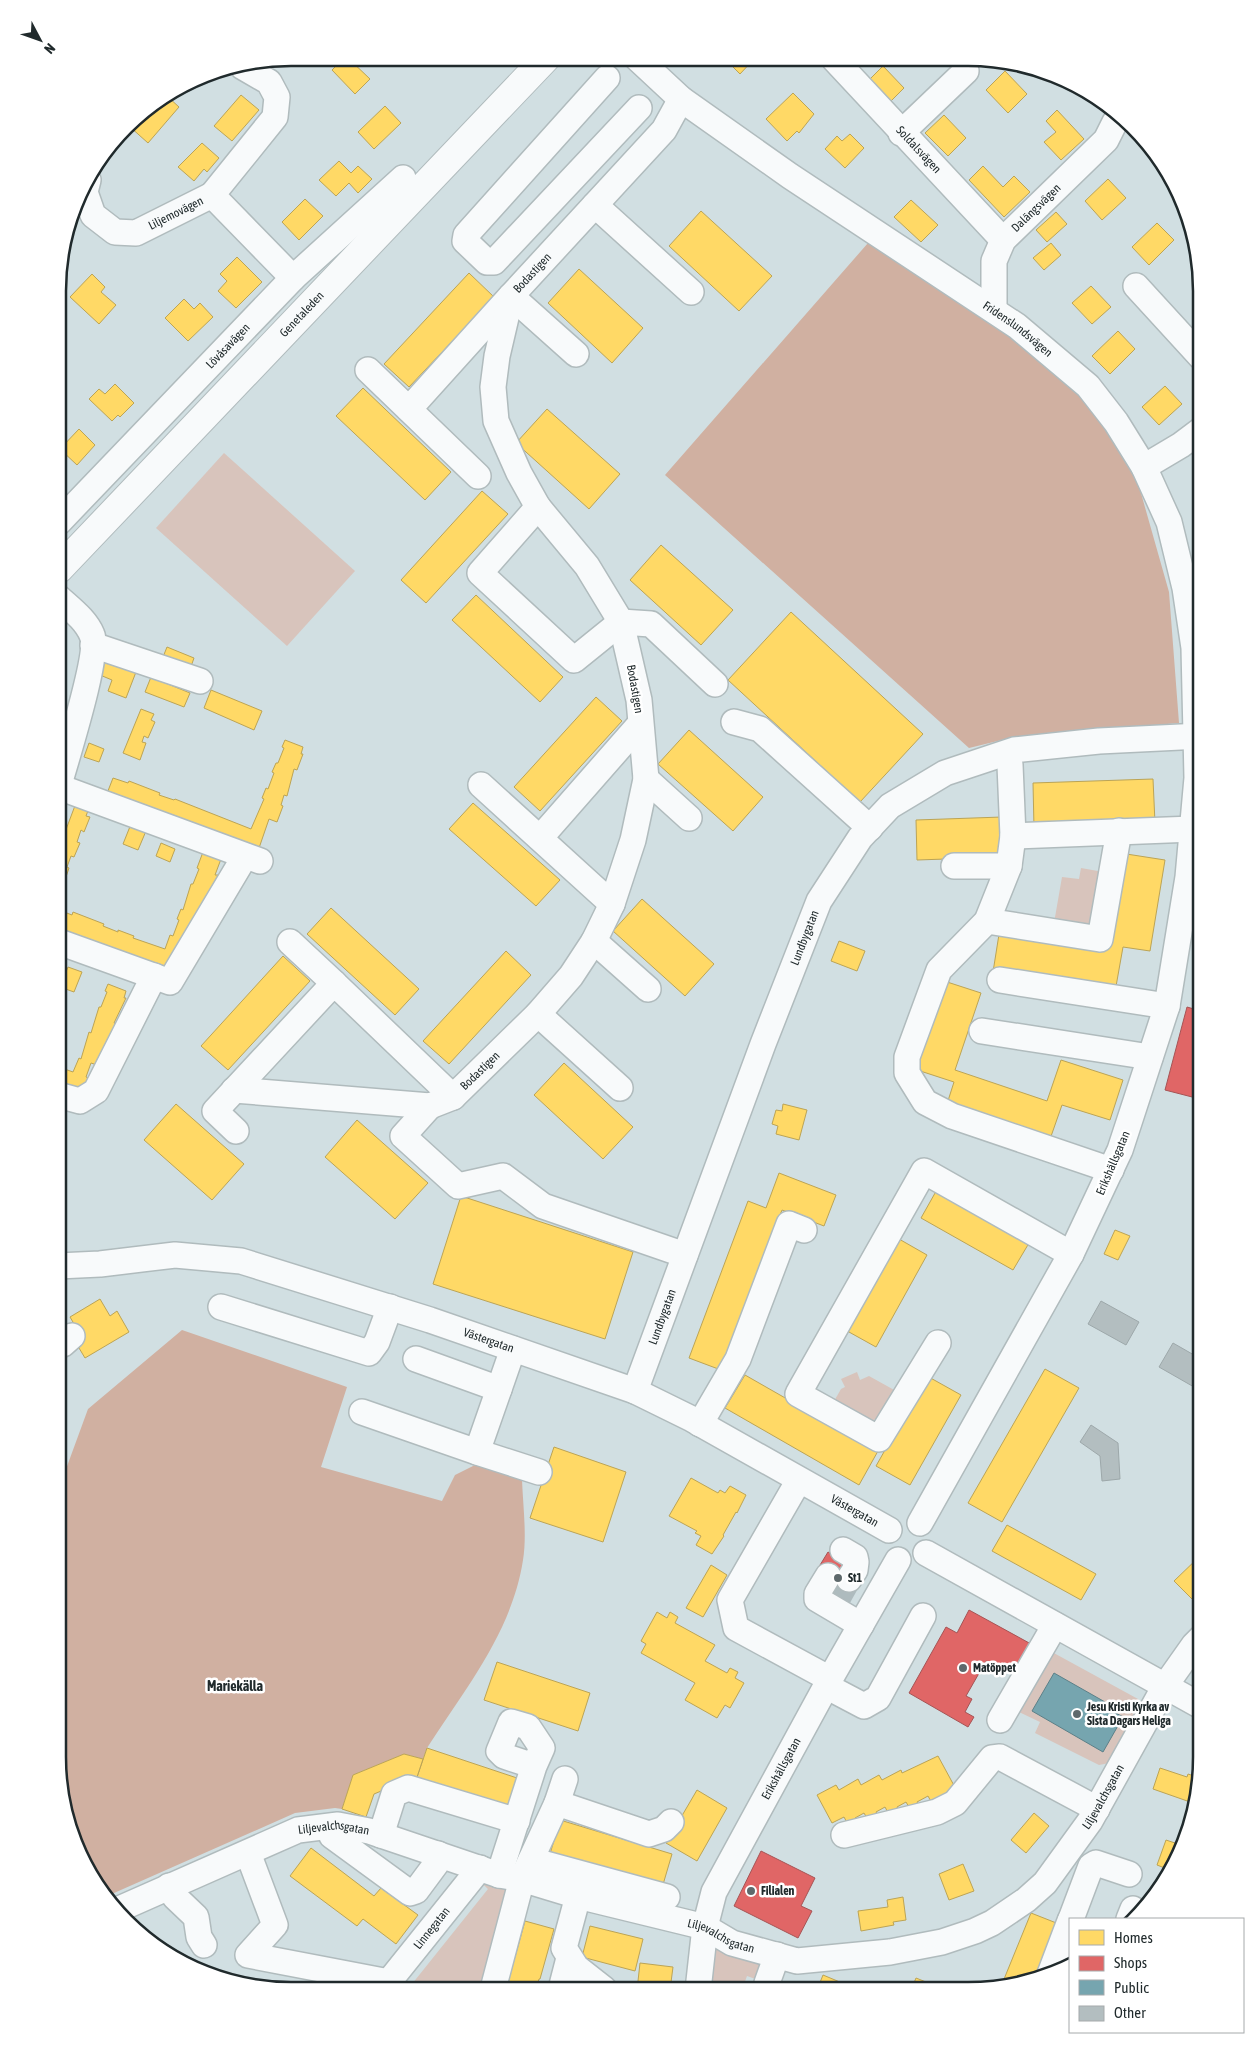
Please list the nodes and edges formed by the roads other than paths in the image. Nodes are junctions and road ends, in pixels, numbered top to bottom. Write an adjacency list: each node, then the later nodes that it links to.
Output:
1 (538, 66): 32 (main road, Genetaleden)
2 (645, 66): 7 (street, Fridenslundsvägen)
3 (840, 66): 11 (street, Soldalsvägen)
4 (249, 71): 14 (street, Liljemovägen)
5 (966, 71): 11 (street)
6 (607, 78): 10 (street)
7 (680, 99): 12 (street, Bodastigen); 22 (street, Fridenslundsvägen)
8 (639, 108): 10 (street)
9 (1116, 122): 17 (street, Dalängsvägen)
10 (616, 132): 12 (street)
11 (902, 133): 17 (street, Soldalsvägen)
12 (640, 156): 16 (street, Bodastigen)
13 (403, 178): 18 (street, Lövåsavägen)
14 (212, 195): 15 (street, Liljemovägen); 18 (street, Liljemovägen)
15 (87, 197)
16 (595, 205): 20 (street); 21 (street, Bodastigen)
17 (1003, 240): 22 (street, Dalängsvägen)
18 (294, 278): 31 (street, Lövåsavägen)
19 (1136, 286): 23 (street)
20 (691, 292)
21 (511, 296): 24 (street); 26 (street); 30 (street, Bodastigen)
22 (994, 310): 28 (street, Fridenslundsvägen)
23 (1193, 347)
24 (576, 354)
25 (368, 370): 26 (street)
26 (409, 409): 29 (street)
27 (1193, 436): 28 (street)
28 (1144, 467): 35 (street, Fridenslundsvägen)
29 (478, 476)
30 (538, 507): 34 (street, Bodastigen); 34 (street)
31 (66, 515)
32 (66, 562)
33 (66, 605): 36 (street)
34 (621, 622): 38 (street); 40 (street, Bodastigen)
35 (1193, 641)
36 (93, 645): 37 (street); 42 (street)
37 (200, 681)
38 (715, 684)
39 (734, 722): 48 (street)
40 (640, 724): 44 (street, Bodastigen); 52 (street)
41 (1193, 736): 48 (street, Lundbygatan)
42 (66, 759)
43 (1010, 764): 51 (street)
44 (646, 779): 47 (street); 55 (street, Bodastigen)
45 (481, 785): 52 (street)
46 (66, 789): 60 (street)
47 (689, 818)
48 (870, 828): 77 (street, Lundbygatan)
49 (1193, 829): 50 (street); 64 (street, Erikshällsgatan)
50 (1119, 831): 51 (street); 56 (street)
51 (1013, 836): 54 (street)
52 (540, 838): 55 (street)
53 (954, 866): 54 (street)
54 (1009, 866): 56 (street)
55 (612, 904): 57 (street, Bodastigen)
56 (987, 921): 74 (street)
57 (594, 941): 63 (street); 65 (street, Bodastigen)
58 (290, 942): 62 (street)
59 (66, 945): 60 (street)
60 (154, 976): 70 (street)
61 (1000, 980): 64 (street)
62 (334, 983): 69 (street); 71 (street)
63 (648, 989)
64 (1167, 1006): 67 (street, Erikshällsgatan)
65 (538, 1014): 68 (street); 71 (street, Bodastigen)
66 (982, 1031): 67 (street)
67 (1150, 1057): 74 (street, Erikshällsgatan)
68 (620, 1088)
69 (234, 1090): 72 (street, Bodastigen); 73 (street)
70 (66, 1097)
71 (453, 1097): 72 (street, Bodastigen)
72 (430, 1106): 77 (street)
73 (236, 1131)
74 (1111, 1170): 76 (street, Erikshällsgatan)
75 (804, 1230): 87 (street)
76 (1071, 1254): 81 (street); 91 (street, Erikshällsgatan)
77 (685, 1255): 85 (street, Lundbygatan)
78 (66, 1266): 80 (street, Västergatan)
79 (221, 1306): 80 (street)
80 (390, 1308): 82 (street, Västergatan)
81 (938, 1343)
82 (513, 1349): 84 (street); 85 (street, Västergatan)
83 (416, 1359): 84 (street)
84 (499, 1389): 88 (street)
85 (635, 1391): 87 (street, Västergatan)
86 (362, 1412): 88 (street)
87 (700, 1424): 90 (street, Västergatan)
88 (478, 1452): 89 (street)
89 (539, 1472)
90 (798, 1480): 92 (street, Västergatan); 100 (street)
91 (920, 1523): 92 (street, Västergatan); 93 (street)
92 (889, 1530): 94 (street, Västergatan)
93 (926, 1553): 94 (street); 97 (street)
94 (898, 1560): 98 (street, Erikshällsgatan)
95 (840, 1571): 98 (street)
96 (922, 1616): 100 (street)
97 (1055, 1625): 101 (street); 103 (street)
98 (861, 1626): 100 (street, Erikshällsgatan)
99 (1193, 1646): 101 (street, Liljevalchsgatan)
100 (828, 1682): 123 (street, Erikshällsgatan)
101 (1165, 1686): 102 (street); 107 (street, Liljevalchsgatan)
102 (1193, 1702)
103 (1000, 1720)
104 (534, 1766): 108 (street)
105 (565, 1779): 106 (street)
106 (557, 1803): 109 (street); 115 (street)
107 (1097, 1809): 112 (street); 125 (street, Liljevalchsgatan)
108 (517, 1821): 111 (street); 115 (street)
109 (671, 1822)
110 (334, 1826): 111 (street, Liljevalchsgatan); 113 (street, Liljevalchsgatan); 114 (street)
111 (381, 1835): 114 (street, Liljevalchsgatan)
112 (844, 1835)
113 (248, 1853): 117 (street, Liljevalchsgatan); 128 (street)
114 (438, 1854): 115 (street, Liljevalchsgatan)
115 (508, 1870): 118 (street, Liljevalchsgatan); 119 (street); 129 (street, Linnegatan); 130 (street)
116 (1129, 1874): 121 (street)
117 (169, 1886): 120 (street, Liljevalchsgatan); 124 (street)
118 (578, 1896): 123 (street, Liljevalchsgatan); 126 (street)
119 (667, 1897)
120 (124, 1907)
121 (1072, 1918)
122 (1069, 1925): 127 (street)
123 (705, 1927): 125 (street, Liljevalchsgatan); 133 (street, Erikshällsgatan)
124 (204, 1944)
125 (777, 1955): 134 (street)
126 (570, 1958): 131 (street); 132 (street)
127 (1053, 1965)
128 (372, 1982)
129 (389, 1982)
130 (494, 1982)
131 (563, 1982)
132 (594, 1982)
133 (699, 1982)
134 (767, 1982)

